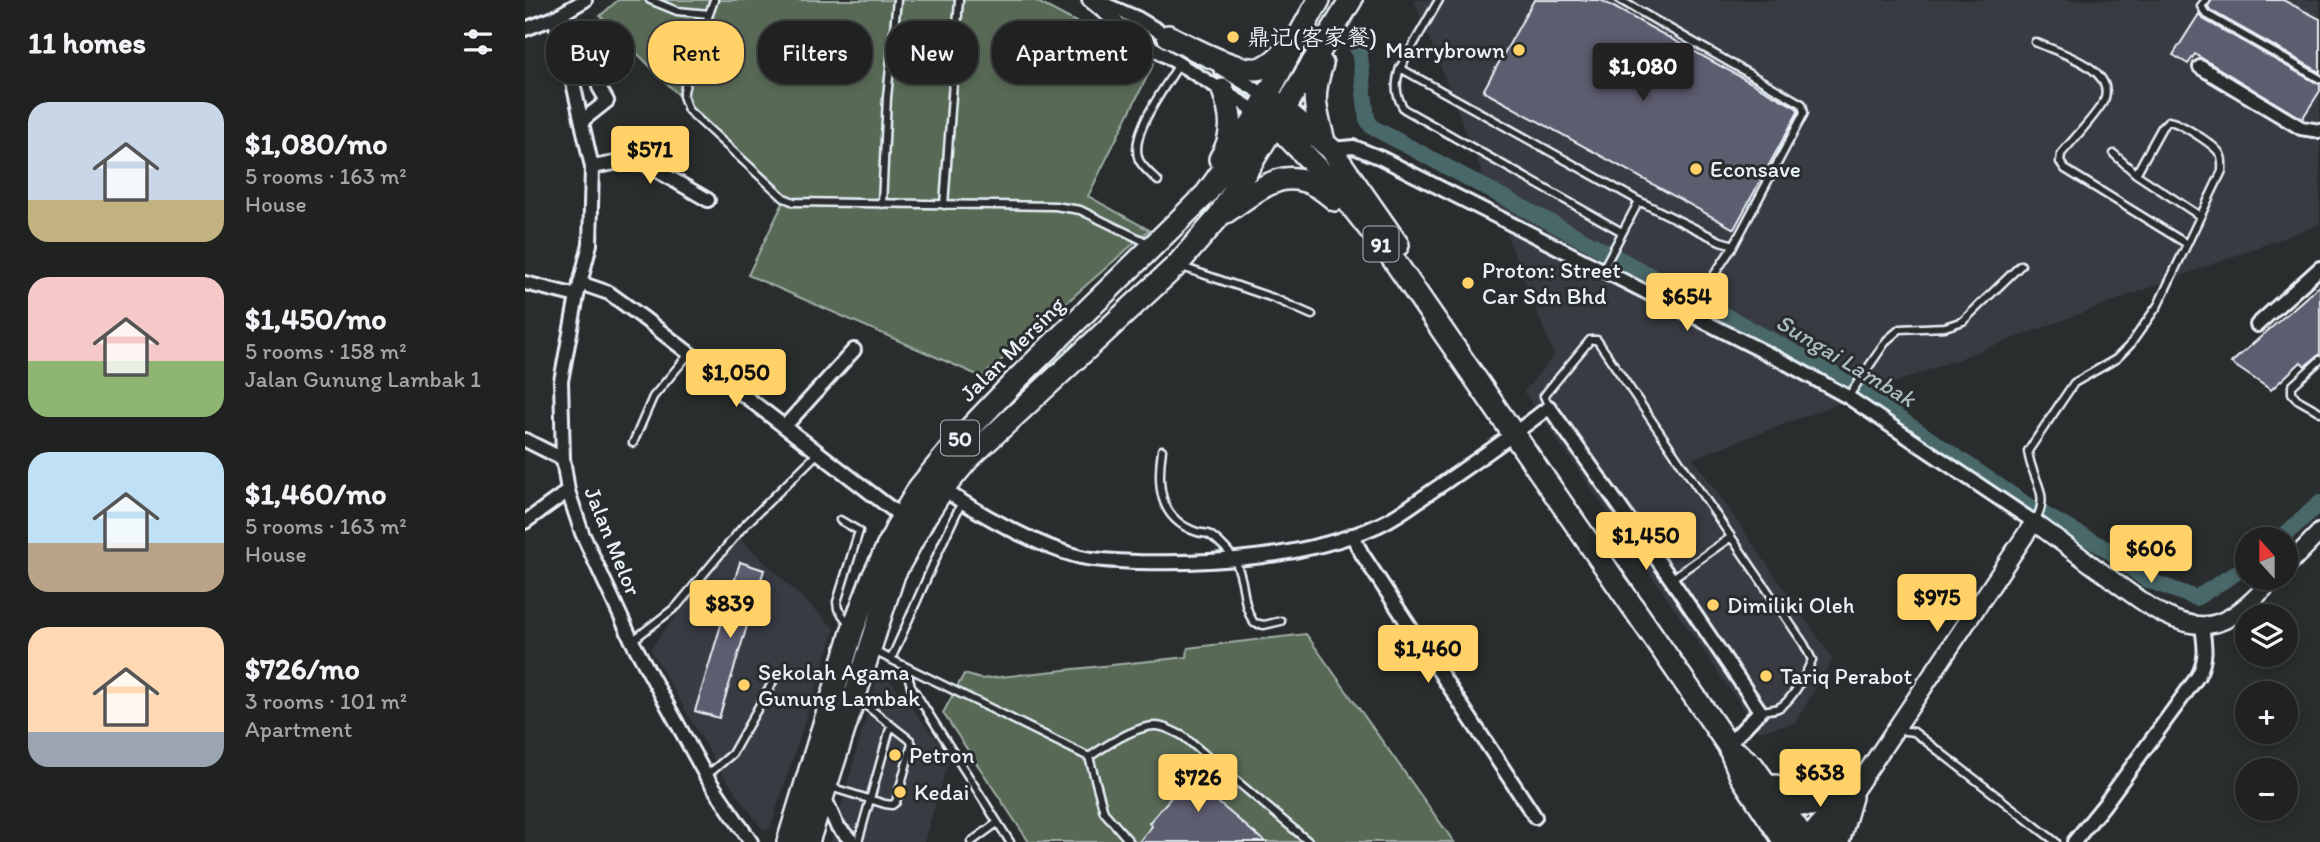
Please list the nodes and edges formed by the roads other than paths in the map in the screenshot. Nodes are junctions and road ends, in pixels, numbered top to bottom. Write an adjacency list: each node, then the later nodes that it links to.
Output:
1 (585, 0): 12 (street)
2 (650, 0): 11 (lane)
3 (715, 0): 11 (lane)
4 (897, 0): 34 (lane)
5 (960, 0): 35 (lane)
6 (1092, 0): 15 (street); 18 (street)
7 (1439, 0): 20 (lane)
8 (1620, 0): 41 (lane)
9 (2206, 0): 21 (lane)
10 (1316, 6): 16 (highway, Jalan Mersing / 50)
11 (709, 14): 34 (lane)
12 (554, 18): 14 (street); 25 (street, Jalan Melor)
13 (1340, 20): 24 (highway, Jalan Mersing / 50); 27 (highway)
14 (525, 29)
15 (1167, 36): 16 (highway); 24 (street)
16 (1297, 37): 24 (highway, Jalan Mersing / 50)
17 (2035, 42): 40 (lane)
18 (1180, 63): 23 (street); 31 (lane)
19 (2200, 67): 26 (street)
20 (1400, 68): 33 (lane); 39 (lane)
21 (2320, 79)
22 (599, 87): 25 (street)
23 (1223, 90): 24 (street); 37 (highway)
24 (1272, 111): 27 (highway, 91); 37 (highway, Jalan Mersing / 50); 38 (highway, Jalan Mersing / 50); 43 (highway, 91)
25 (583, 120): 29 (street, Jalan Melor)
26 (2320, 131)
27 (1328, 146): 46 (street); 56 (highway, 91)
28 (2113, 154): 30 (lane)
29 (592, 167): 32 (street); 50 (street, Jalan Melor)
30 (2136, 174): 36 (lane); 36 (lane)
31 (1158, 181)
32 (708, 200)
33 (1639, 201): 39 (lane); 41 (lane)
34 (882, 204): 35 (lane)
35 (944, 205): 42 (lane)
36 (2200, 216): 40 (lane)
37 (1184, 217): 42 (highway, Jalan Mersing / 50)
38 (1217, 219): 43 (highway); 44 (highway, Jalan Mersing / 50)
39 (1622, 232): 46 (lane)
40 (2187, 244): 70 (lane)
41 (1734, 245): 48 (lane)
42 (1155, 246): 71 (highway, Jalan Mersing / 50)
43 (1391, 256): 56 (highway, 91)
44 (1177, 265): 51 (lane); 67 (highway, Jalan Mersing / 50)
45 (2021, 265): 57 (lane)
46 (1605, 267): 57 (street)
47 (2320, 268): 52 (street)
48 (1710, 281)
49 (525, 283): 50 (street)
50 (579, 289): 54 (street); 66 (street, Jalan Melor)
51 (1312, 315)
52 (2257, 325)
53 (854, 350): 60 (street)
54 (690, 353): 60 (street); 63 (lane)
55 (2320, 360): 59 (lane)
56 (1472, 374): 61 (highway, 91)
57 (1848, 397): 70 (street)
58 (1549, 407): 61 (street); 76 (lane); 79 (street)
59 (2320, 412)
60 (785, 426): 65 (street)
61 (1515, 434): 75 (street); 95 (highway, 91)
62 (525, 440): 66 (street)
63 (632, 443)
64 (1162, 450): 78 (lane)
65 (819, 452): 71 (street); 84 (lane)
66 (563, 459): 68 (street, Jalan Melor)
67 (943, 489): 69 (street); 85 (highway, Jalan Mersing / 50)
68 (569, 491): 73 (street); 84 (street, Jalan Melor)
69 (962, 502): 78 (street); 86 (lane)
70 (2038, 515): 82 (street); 91 (street)
71 (902, 517): 83 (highway, Jalan Mersing / 50)
72 (840, 520): 83 (lane)
73 (525, 522)
74 (2320, 533): 77 (street)
75 (1352, 535): 78 (street); 102 (street)
76 (1731, 537): 79 (lane); 90 (lane)
77 (2298, 555)
78 (1234, 558): 81 (lane)
79 (1671, 579): 90 (street)
80 (2262, 590): 82 (street)
81 (1281, 621)
82 (2203, 626): 115 (street)
83 (853, 629): 106 (highway, Jalan Mersing / 50)
84 (632, 641): 98 (street, Jalan Melor)
85 (869, 649): 86 (lane); 89 (highway, Jalan Mersing / 50)
86 (891, 659): 87 (lane)
87 (906, 667): 96 (lane); 103 (lane)
88 (776, 676): 98 (lane)
89 (854, 696): 92 (lane); 99 (highway, Jalan Mersing / 50)
90 (1760, 711): 95 (street)
91 (1905, 715): 93 (street); 94 (lane)
92 (891, 725): 101 (lane); 101 (lane)
93 (1895, 730): 94 (lane); 100 (street)
94 (1913, 732): 114 (lane)
95 (1728, 745): 97 (highway, 91); 113 (highway, 91)
96 (1089, 757): 111 (lane); 112 (lane)
97 (1753, 766): 100 (highway); 113 (highway, 91)
98 (705, 776): 105 (street, Jalan Melor)
99 (824, 789): 101 (lane); 107 (highway, Jalan Mersing / 50); 108 (street)
100 (1850, 791): 104 (highway); 113 (street)
101 (870, 799): 108 (lane)
102 (1535, 817)
103 (997, 822): 109 (lane); 110 (lane)
104 (1842, 839)
105 (751, 842)
106 (788, 842)
107 (809, 842)
108 (855, 842)
109 (971, 842)
110 (1010, 842)
111 (1130, 842)
112 (1309, 842)
113 (1804, 842)
114 (2056, 842)
115 (2074, 842)

